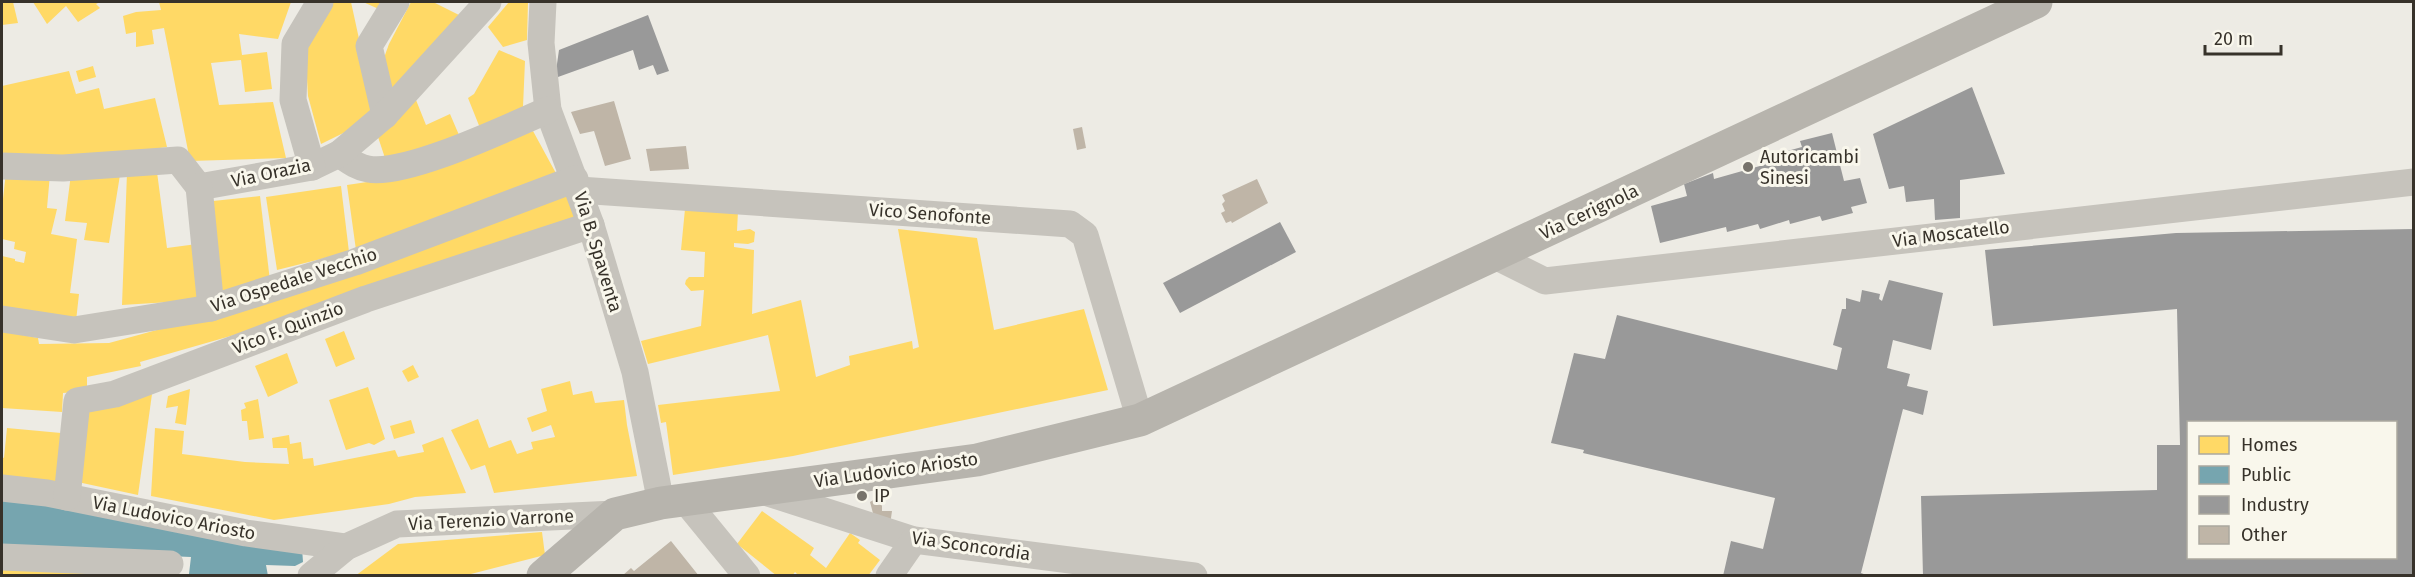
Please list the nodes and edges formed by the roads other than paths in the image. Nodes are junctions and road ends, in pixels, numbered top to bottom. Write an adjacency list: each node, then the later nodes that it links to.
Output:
1 (320, 2): 10 (street)
2 (396, 2): 7 (street)
3 (488, 2): 7 (street, Via Orazia)
4 (543, 2): 6 (street, Via B. Spaventa)
5 (2036, 2): 15 (street, Via Cerignola)
6 (548, 110): 8 (street); 12 (street, Via B. Spaventa)
7 (385, 115): 8 (street, Via Orazia)
8 (339, 154): 10 (street, Via Orazia)
9 (2, 166): 13 (street)
10 (312, 166): 13 (street, Via Orazia)
11 (2414, 182): 15 (street, Via Moscatello)
12 (577, 185): 14 (street, Via B. Spaventa); 16 (street, Via Ospedale Vecchio); 18 (street, Vico Senofonte)
13 (199, 187): 16 (street)
14 (591, 225): 21 (street, Vico F. Quinzio); 22 (street, Via B. Spaventa)
15 (1495, 256): 18 (street, Via Cerignola)
16 (212, 308): 17 (street, Via Ospedale Vecchio)
17 (2, 319)
18 (1140, 420): 20 (street, Via Ludovico Ariosto)
19 (2, 488): 21 (street, Via Ludovico Ariosto)
20 (755, 489): 22 (street, Via Ludovico Ariosto); 24 (street, Via Sconcordia)
21 (67, 497): 25 (street, Via Ludovico Ariosto)
22 (673, 501): 23 (street, Via Ludovico Ariosto); 30 (street)
23 (615, 514): 25 (street, Via Terenzio Varrone); 29 (street)
24 (914, 540): 31 (street); 32 (street, Via Sconcordia)
25 (346, 547): 28 (street, Via Terenzio Varrone)
26 (2, 557): 27 (street)
27 (170, 564)
28 (311, 576)
29 (543, 576)
30 (747, 576)
31 (888, 576)
32 (1194, 576)

